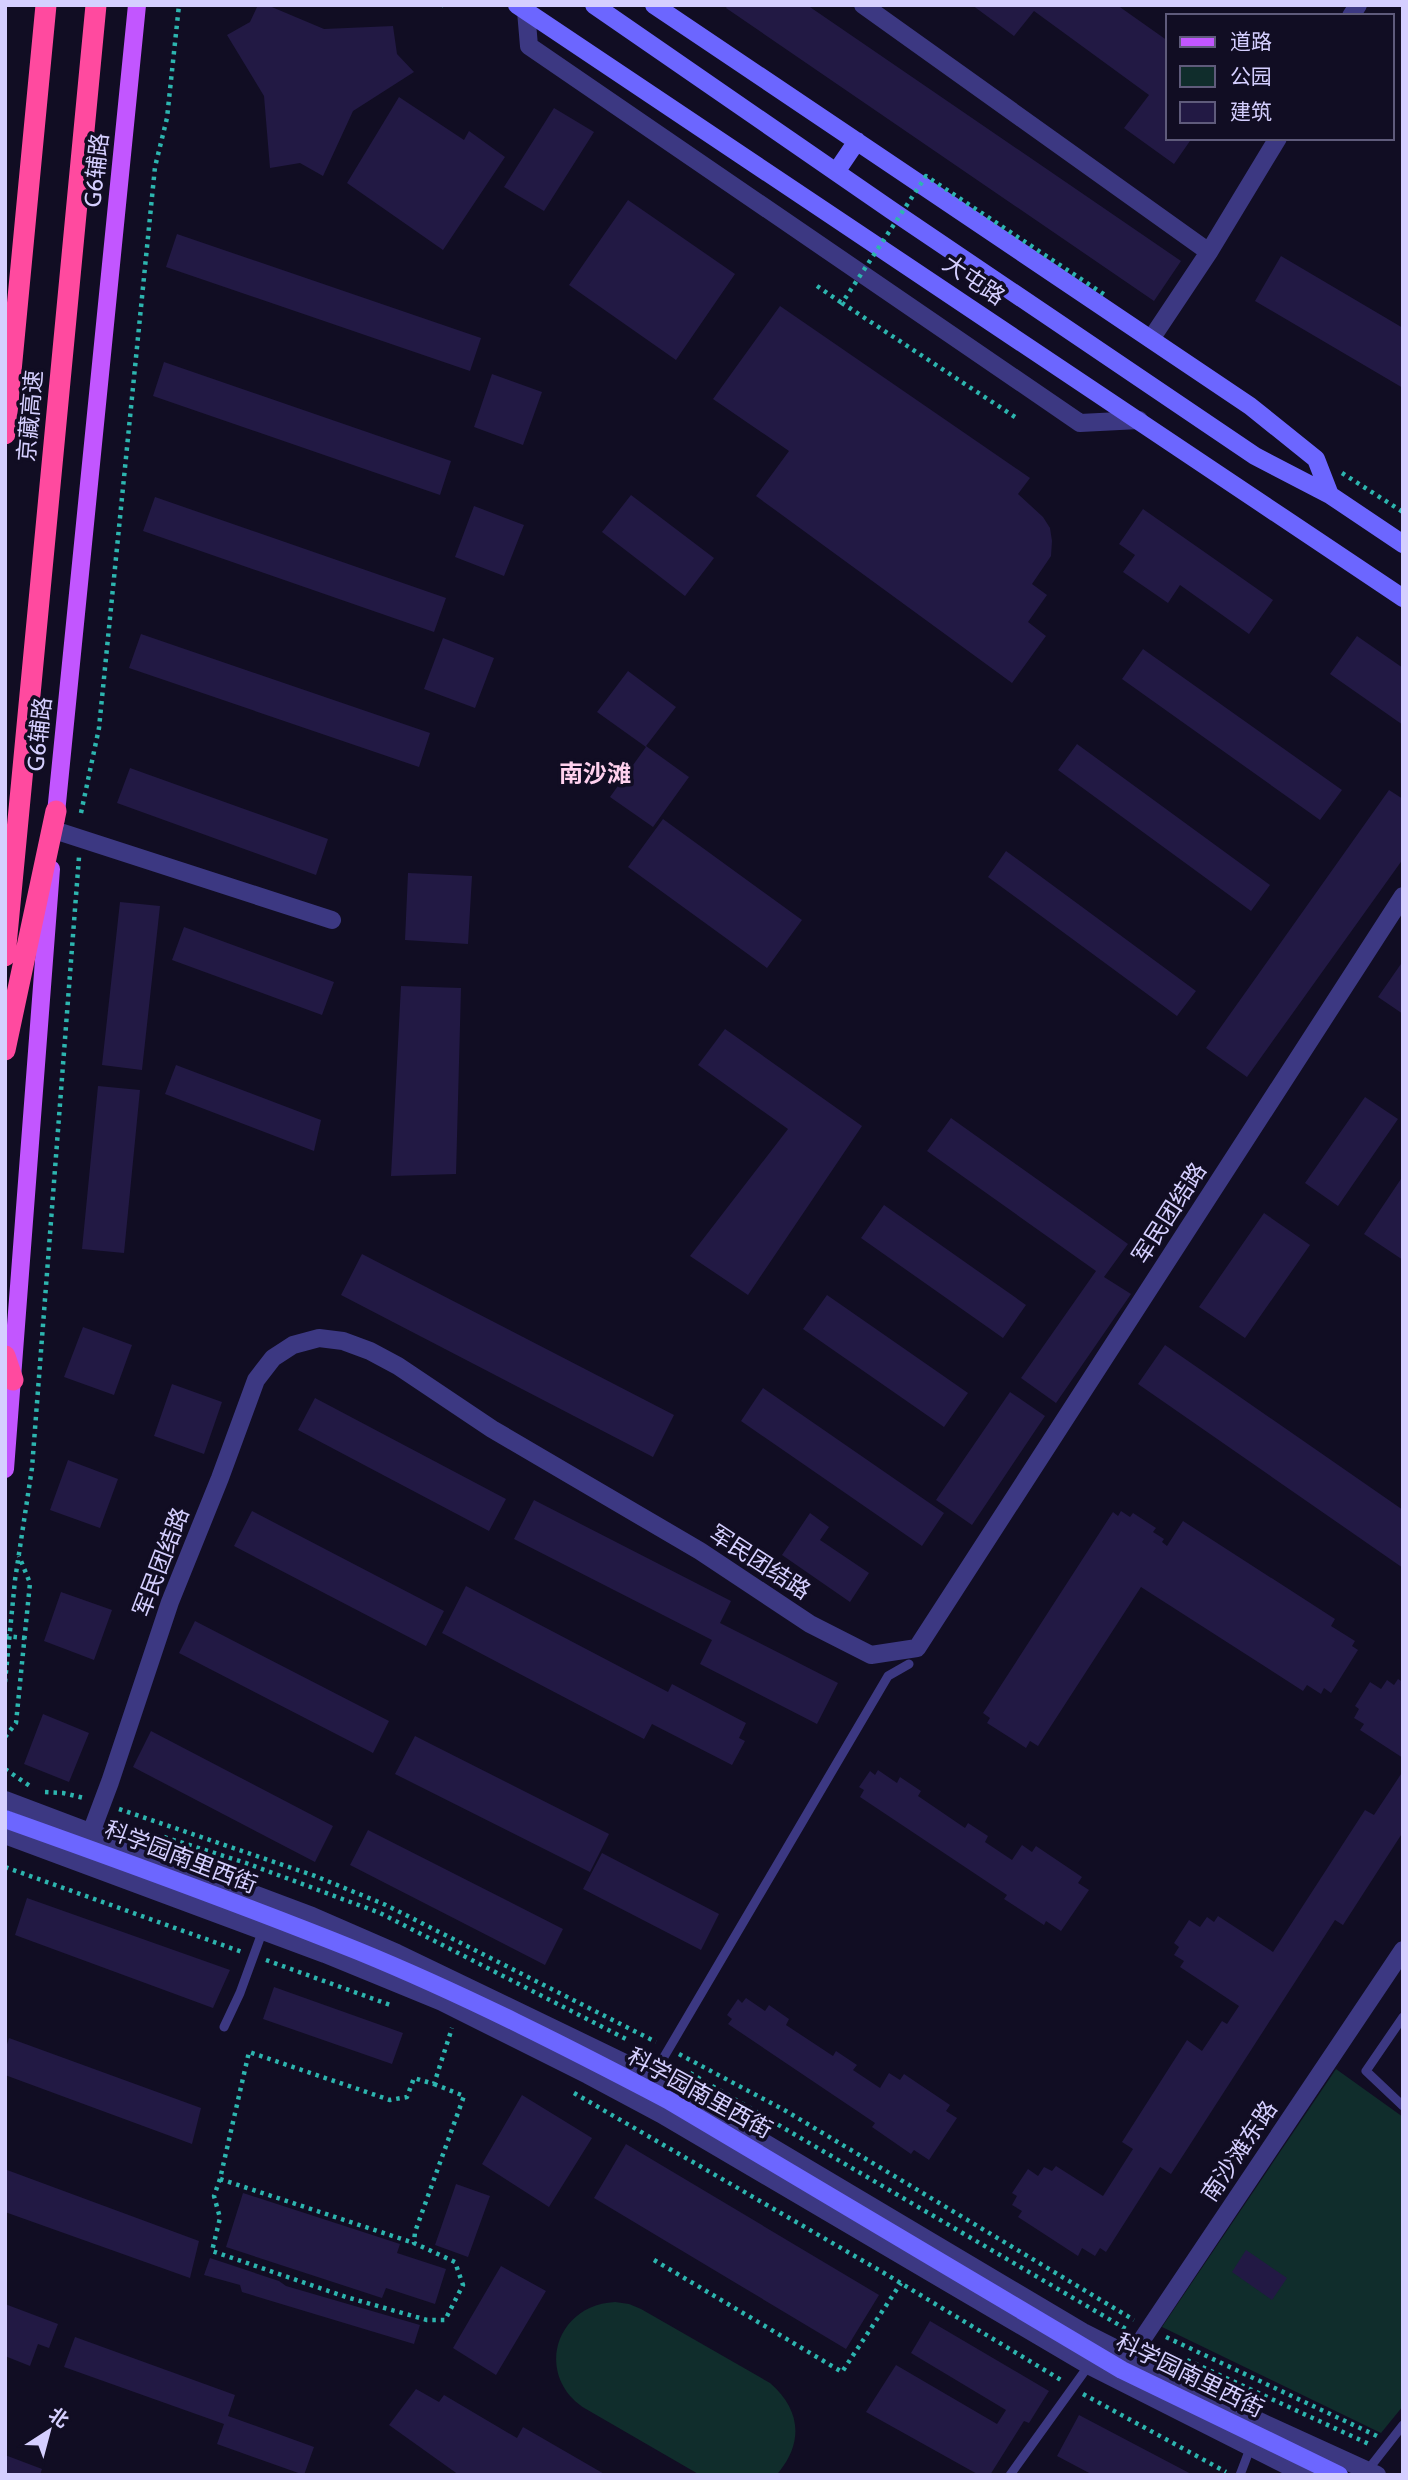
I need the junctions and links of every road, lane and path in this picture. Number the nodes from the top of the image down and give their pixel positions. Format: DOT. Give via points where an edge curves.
graph roads {
  1 [pos="46,5"];
  2 [pos="96,5"];
  3 [pos="137,5"];
  4 [pos="179,5"];
  5 [pos="594,5"];
  6 [pos="654,5"];
  7 [pos="863,5"];
  8 [pos="522,8"];
  9 [pos="1277,140"];
  10 [pos="857,141"];
  11 [pos="836,172"];
  12 [pos="1209,252"];
  13 [pos="817,286"];
  14 [pos="1105,295"];
  15 [pos="842,303"];
  16 [pos="1151,339"];
  17 [pos="1015,418"];
  18 [pos="1139,420"];
  19 [pos="5,434"];
  20 [pos="1317,459"];
  21 [pos="1330,495"];
  22 [pos="1403,512"];
  23 [pos="1403,544"];
  24 [pos="1403,598"];
  25 [pos="81,813"];
  26 [pos="55,820"];
  27 [pos="79,855"];
  28 [pos="1403,896"];
  29 [pos="332,920"];
  30 [pos="5,956"];
  31 [pos="5,1050"];
  32 [pos="5,1356"];
  33 [pos="13,1380"];
  34 [pos="5,1469"];
  35 [pos="19,1555"];
  36 [pos="5,1636"];
  37 [pos="25,1638"];
  38 [pos="909,1664"];
  39 [pos="5,1682"];
  40 [pos="5,1737"];
  41 [pos="5,1769"];
  42 [pos="34,1788"];
  43 [pos="41,1792"];
  44 [pos="5,1800"];
  45 [pos="103,1803"];
  46 [pos="5,1819"];
  47 [pos="5,1835"];
  48 [pos="86,1847"];
  49 [pos="5,1867"];
  50 [pos="267,1916"];
  51 [pos="1403,1950"];
  52 [pos="396,2007"];
  53 [pos="1403,2017"];
  54 [pos="452,2021"];
  55 [pos="441,2024"];
  56 [pos="224,2027"];
  57 [pos="452,2028"];
  58 [pos="667,2048"];
  59 [pos="434,2084"];
  60 [pos="567,2088"];
  61 [pos="645,2089"];
  62 [pos="1403,2106"];
  63 [pos="220,2179"];
  64 [pos="414,2243"];
  65 [pos="654,2260"];
  66 [pos="901,2283"];
  67 [pos="1149,2329"];
  68 [pos="1094,2354"];
  69 [pos="1122,2369"];
  70 [pos="1064,2382"];
  71 [pos="1076,2389"];
  72 [pos="1403,2425"];
  73 [pos="1255,2435"];
  74 [pos="1390,2442"];
  75 [pos="1369,2473"];
  76 [pos="1010,2475"];
  77 [pos="1231,2475"];
  78 [pos="1240,2475"];
  79 [pos="1306,2475"];
  80 [pos="1339,2475"];
  1 -- 19 [label="highway, 京藏高速"];
  2 -- 30 [label="highway, 京藏高速"];
  3 -- 26 [label="main road, G6辅路"];
  4 -- 25 [label="path" via="167,118 155,167 99,728"];
  5 -- 11 [label="street, 大屯路"];
  6 -- 10 [label="street"];
  7 -- 12 [label="street"];
  8 -- 18 [label="street, 大屯路"];
  8 -- 18 [label="street" via="528,46 1080,423"];
  9 -- 12 [label="street"];
  10 -- 11 [label="street"];
  10 -- 16 [label="street"];
  11 -- 21 [label="street, 大屯路" via="1255,456"];
  12 -- 16 [label="street"];
  13 -- 15 [label="path"];
  14 -- 15 [label="path, bridge" via="926,176"];
  15 -- 17 [label="path, bridge"];
  16 -- 20 [label="street" via="1250,406"];
  18 -- 24 [label="street, 大屯路"];
  20 -- 21 [label="street"];
  20 -- 22 [label="path"];
  21 -- 23 [label="street, 大屯路"];
  26 -- 29 [label="street"];
  26 -- 31 [label="highway"];
  26 -- 33 [label="main road, G6辅路"];
  27 -- 35 [label="path" via="33,1454"];
  28 -- 45 [label="street, 军民团结路" via="917,1648 871,1655 810,1624 700,1551 492,1429 398,1366 343,1341 319,1338 293,1345 273,1358 256,1380 170,1602"];
  32 -- 33 [label="highway"];
  33 -- 34 [label="main road, G6辅路"];
  35 -- 37 [label="path" via="30,1583"];
  35 -- 39 [label="path"];
  36 -- 37 [label="path, bridge"];
  37 -- 40 [label="path" via="16,1723"];
  38 -- 58 [label="lane" via="888,1676"];
  41 -- 42 [label="path"];
  43 -- 45 [label="path"];
  44 -- 48 [label="street"];
  45 -- 48 [label="street, 军民团结路"];
  45 -- 58 [label="path" via="315,1876 386,1906"];
  46 -- 48 [label="street, 科学园南里西街"];
  47 -- 48 [label="street"];
  48 -- 50 [label="street, 科学园南里西街"];
  49 -- 52 [label="path"];
  50 -- 56 [label="lane"];
  50 -- 61 [label="street, 科学园南里西街" via="401,1970"];
  51 -- 67 [label="street, 南沙滩东路"];
  53 -- 62 [label="lane" via="1366,2071"];
  54 -- 57 [label="path" via="463,2030"];
  55 -- 57 [label="path"];
  57 -- 59 [label="path"];
  58 -- 61 [label="lane"];
  58 -- 67 [label="path" via="786,2111"];
  59 -- 63 [label="path" via="414,2078 407,2097 390,2100 248,2052"];
  59 -- 64 [label="path" via="464,2096"];
  60 -- 66 [label="path"];
  61 -- 68 [label="street, 科学园南里西街"];
  63 -- 64 [label="path"];
  63 -- 64 [label="path" via="214,2196 220,2218 212,2251 346,2297 427,2320 445,2320 463,2285 455,2262"];
  65 -- 66 [label="path" via="842,2372"];
  66 -- 70 [label="path"];
  67 -- 69 [label="street, 南沙滩东路"];
  67 -- 74 [label="path"];
  68 -- 69 [label="street, 科学园南里西街"];
  68 -- 76 [label="lane"];
  69 -- 73 [label="street, 科学园南里西街"];
  71 -- 77 [label="path"];
  72 -- 74 [label="lane"];
  73 -- 75 [label="street"];
  73 -- 78 [label="lane"];
  73 -- 79 [label="street"];
  73 -- 80 [label="street, 科学园南里西街"];
  74 -- 75 [label="lane"];
}
